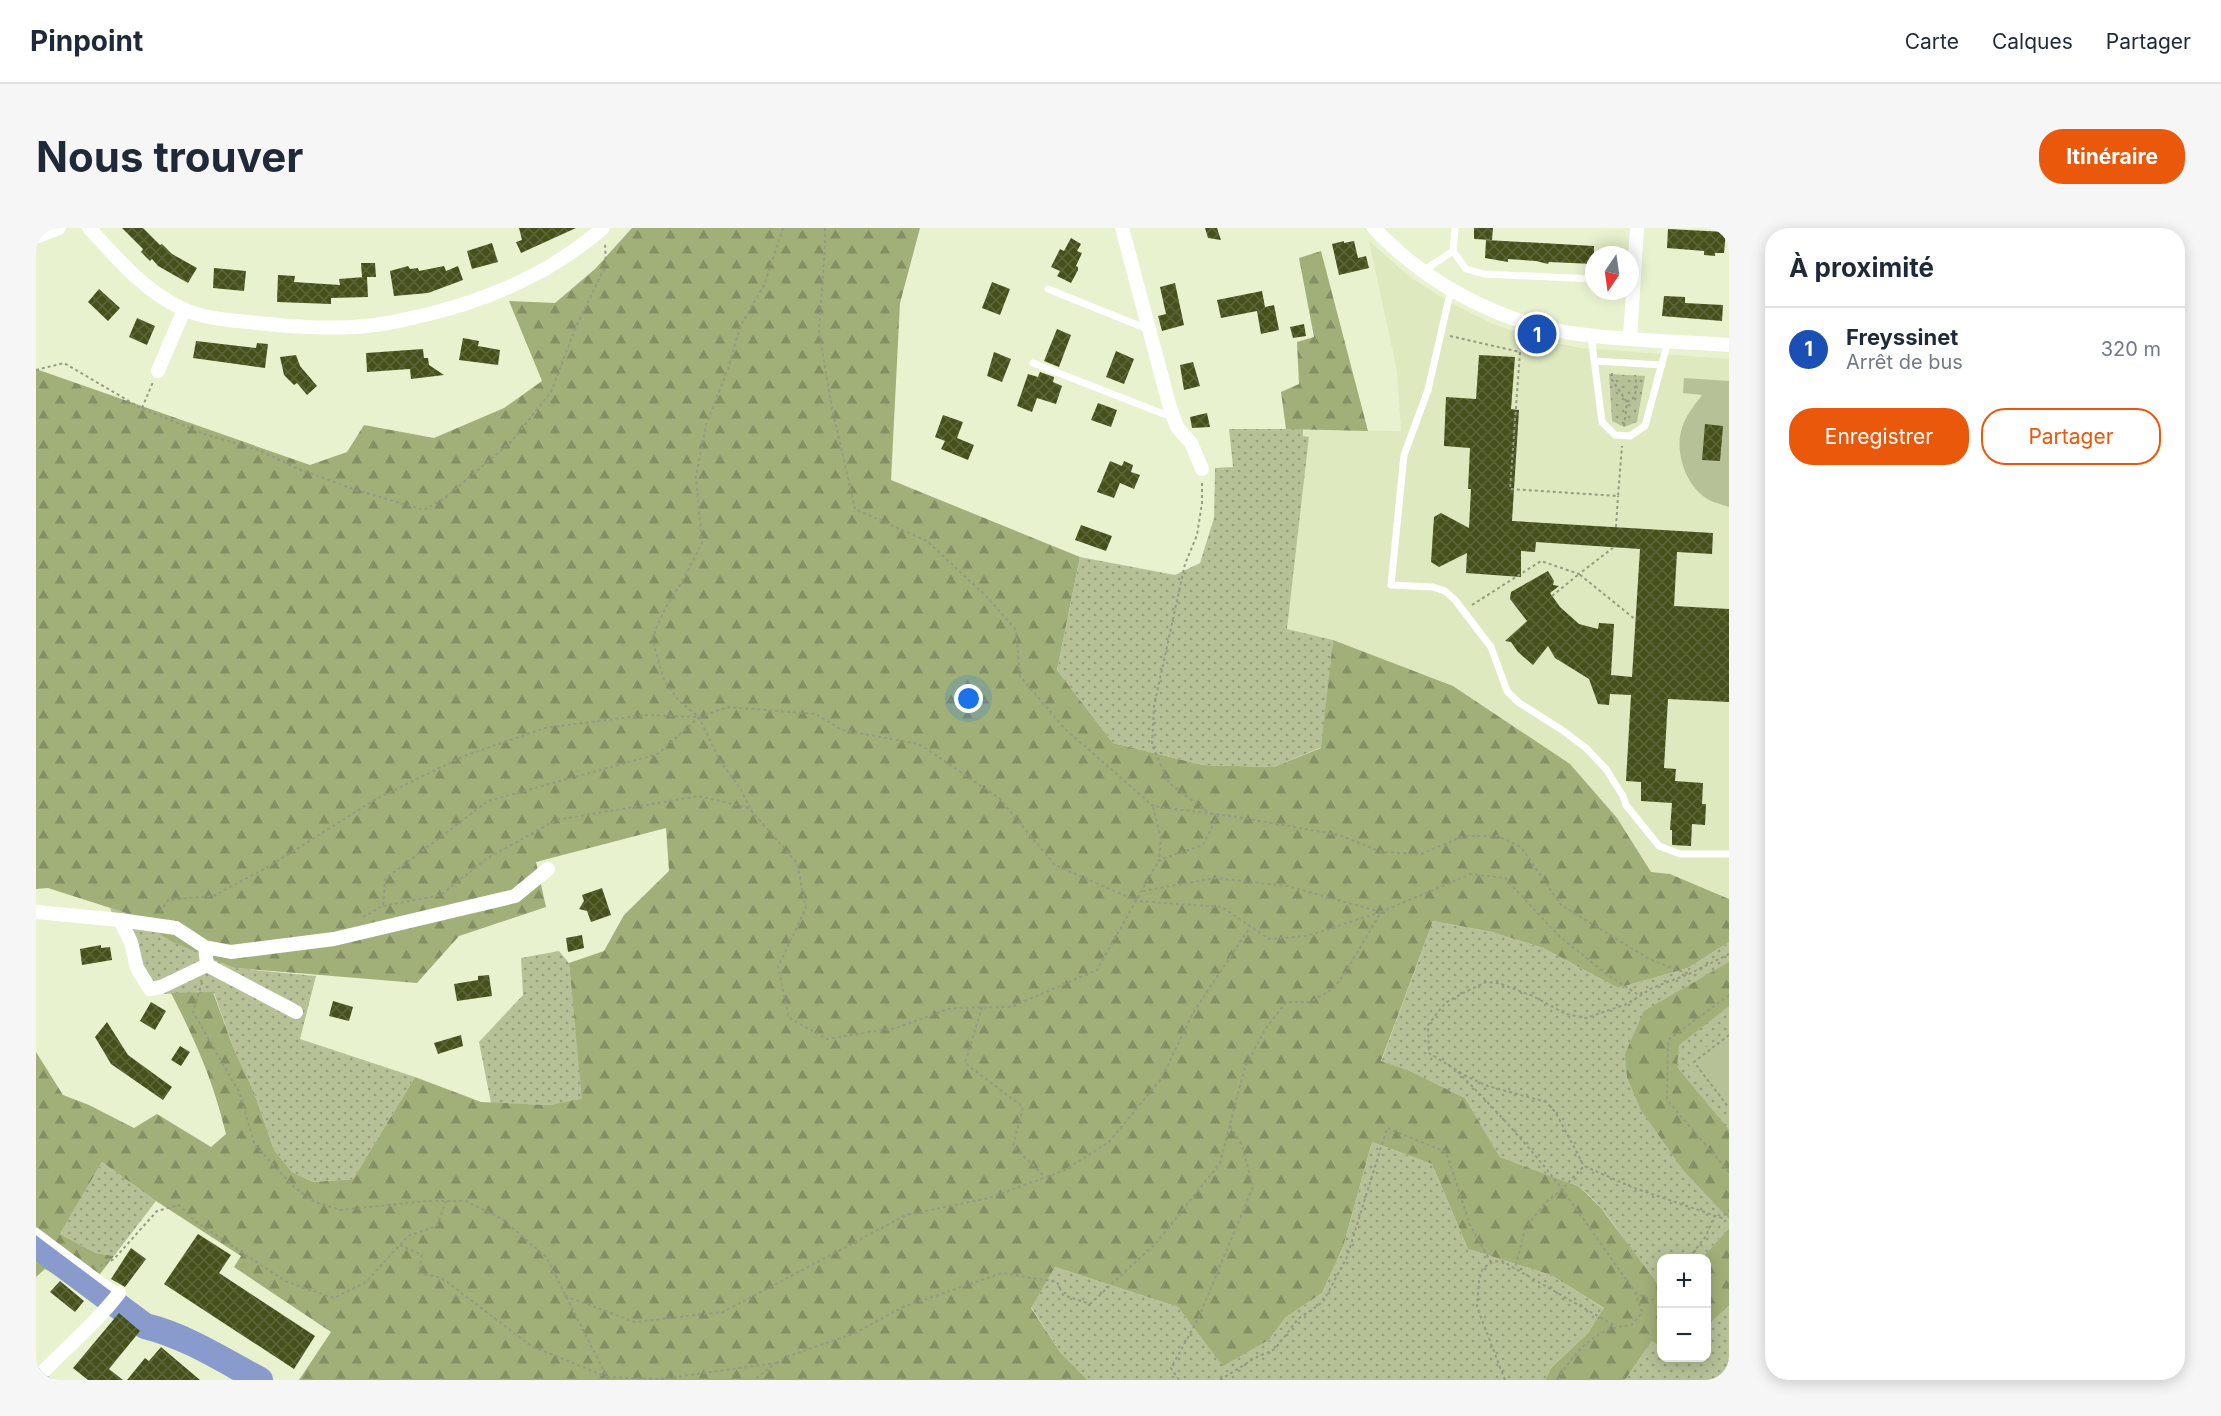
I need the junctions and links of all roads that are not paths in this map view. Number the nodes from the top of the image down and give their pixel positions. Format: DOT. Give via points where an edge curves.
graph roads {
  1 [pos="59,228"];
  2 [pos="89,228"];
  3 [pos="1122,228"];
  4 [pos="1374,228"];
  5 [pos="1455,228"];
  6 [pos="1637,228"];
  7 [pos="604,233"];
  8 [pos="36,237"];
  9 [pos="1635,246"];
  10 [pos="1452,251"];
  11 [pos="1423,271"];
  12 [pos="1585,279"];
  13 [pos="1047,289"];
  14 [pos="1451,289"];
  15 [pos="1631,300"];
  16 [pos="184,310"];
  17 [pos="1150,330"];
  18 [pos="1591,335"];
  19 [pos="1630,338"];
  20 [pos="1668,341"];
  21 [pos="1729,345"];
  22 [pos="1594,361"];
  23 [pos="1034,363"];
  24 [pos="1662,365"];
  25 [pos="158,371"];
  26 [pos="1174,418"];
  27 [pos="1202,469"];
  28 [pos="1729,854"];
  29 [pos="548,869"];
  30 [pos="36,912"];
  31 [pos="120,920"];
  32 [pos="205,947"];
  33 [pos="207,965"];
  34 [pos="296,1012"];
  35 [pos="36,1231"];
  36 [pos="119,1293"];
  37 [pos="36,1380"];
  1 -- 8 [label="street"];
  2 -- 16 [label="street" via="141,284"];
  3 -- 17 [label="street"];
  4 -- 11 [label="street"];
  5 -- 10 [label="lane"];
  6 -- 9 [label="street"];
  7 -- 16 [label="street" via="500,293 376,325 281,325"];
  10 -- 11 [label="lane"];
  10 -- 12 [label="lane" via="1466,269 1484,274"];
  11 -- 14 [label="street"];
  13 -- 17 [label="lane"];
  14 -- 18 [label="street" via="1505,315 1546,328"];
  14 -- 28 [label="lane" via="1428,390 1404,455 1391,585 1445,591 1491,647 1508,691 1586,748 1606,769 1626,805 1659,846 1680,855"];
  15 -- 19 [label="street"];
  16 -- 25 [label="street"];
  17 -- 26 [label="street"];
  18 -- 19 [label="street"];
  18 -- 22 [label="lane"];
  19 -- 20 [label="street"];
  20 -- 21 [label="street"];
  20 -- 24 [label="lane"];
  22 -- 24 [label="lane"];
  22 -- 24 [label="lane" via="1602,422 1615,435 1624,436 1645,426"];
  23 -- 26 [label="lane"];
  26 -- 27 [label="street"];
  29 -- 32 [label="street" via="514,896 334,939 231,952"];
  30 -- 31 [label="street"];
  31 -- 32 [label="street" via="176,928"];
  31 -- 33 [label="street" via="131,942 137,968 150,989"];
  32 -- 33 [label="street"];
  33 -- 34 [label="street"];
  35 -- 36 [label="lane"];
  36 -- 37 [label="street"];
}
